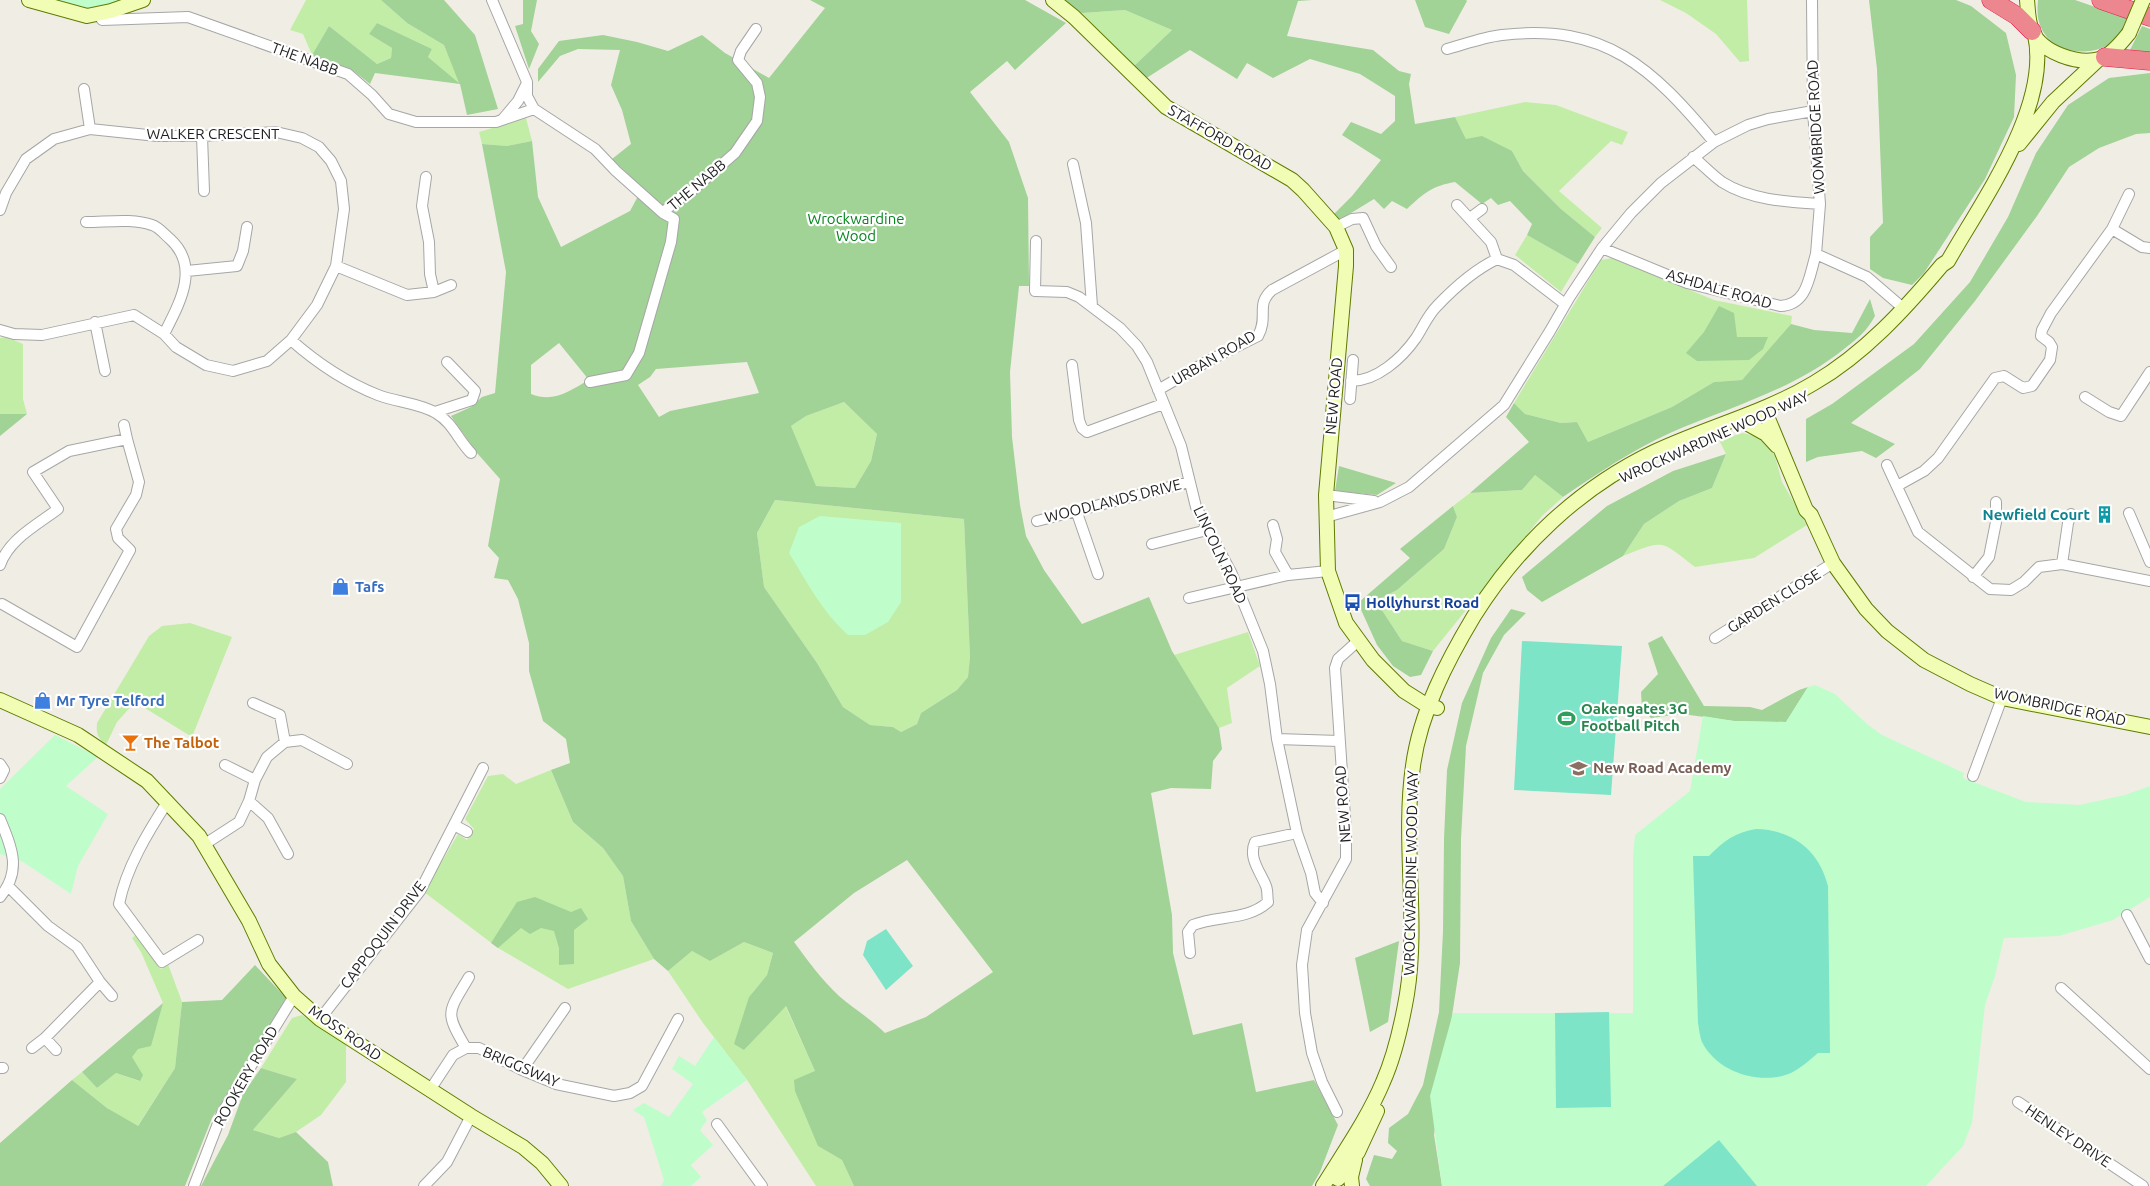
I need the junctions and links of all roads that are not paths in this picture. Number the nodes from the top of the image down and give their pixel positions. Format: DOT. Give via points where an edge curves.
graph roads {
  1 [pos="29,0"];
  2 [pos="143,0"];
  3 [pos="492,0"];
  4 [pos="1053,0"];
  5 [pos="1812,0"];
  6 [pos="1991,0"];
  7 [pos="2027,0"];
  8 [pos="2101,0"];
  9 [pos="2143,0"];
  10 [pos="99,15"];
  11 [pos="2150,17"];
  12 [pos="756,29"];
  13 [pos="2033,33"];
  14 [pos="1447,49"];
  15 [pos="2102,58"];
  16 [pos="2150,61"];
  17 [pos="527,82"];
  18 [pos="84,89"];
  19 [pos="534,109"];
  20 [pos="1813,111"];
  21 [pos="502,120"];
  22 [pos="90,129"];
  23 [pos="202,136"];
  24 [pos="1714,142"];
  25 [pos="1693,157"];
  26 [pos="2008,157"];
  27 [pos="1078,170"];
  28 [pos="426,178"];
  29 [pos="204,191"];
  30 [pos="2130,194"];
  31 [pos="1820,204"];
  32 [pos="1457,205"];
  33 [pos="1482,209"];
  34 [pos="0,210"];
  35 [pos="1323,212"];
  36 [pos="663,213"];
  37 [pos="1470,218"];
  38 [pos="86,222"];
  39 [pos="1336,226"];
  40 [pos="247,227"];
  41 [pos="2112,229"];
  42 [pos="1036,241"];
  43 [pos="1602,248"];
  44 [pos="2150,248"];
  45 [pos="1346,250"];
  46 [pos="1816,254"];
  47 [pos="1497,259"];
  48 [pos="1948,260"];
  49 [pos="336,266"];
  50 [pos="1391,267"];
  51 [pos="187,271"];
  52 [pos="451,285"];
  53 [pos="1805,291"];
  54 [pos="434,292"];
  55 [pos="1565,304"];
  56 [pos="1092,306"];
  57 [pos="1903,308"];
  58 [pos="96,322"];
  59 [pos="0,330"];
  60 [pos="164,334"];
  61 [pos="291,340"];
  62 [pos="1353,360"];
  63 [pos="447,362"];
  64 [pos="1072,365"];
  65 [pos="105,371"];
  66 [pos="2150,372"];
  67 [pos="1351,381"];
  68 [pos="590,382"];
  69 [pos="1158,390"];
  70 [pos="2085,397"];
  71 [pos="1350,399"];
  72 [pos="1163,404"];
  73 [pos="1769,411"];
  74 [pos="435,412"];
  75 [pos="1748,424"];
  76 [pos="124,425"];
  77 [pos="128,439"];
  78 [pos="1781,450"];
  79 [pos="471,452"];
  80 [pos="1887,466"];
  81 [pos="1189,482"];
  82 [pos="1897,486"];
  83 [pos="1326,495"];
  84 [pos="1380,502"];
  85 [pos="1996,502"];
  86 [pos="1076,510"];
  87 [pos="2129,513"];
  88 [pos="2071,514"];
  89 [pos="1811,516"];
  90 [pos="1326,517"];
  91 [pos="1037,521"];
  92 [pos="1273,525"];
  93 [pos="1208,530"];
  94 [pos="1152,544"];
  95 [pos="2150,562"];
  96 [pos="0,564"];
  97 [pos="1833,564"];
  98 [pos="2062,564"];
  99 [pos="1328,570"];
  100 [pos="1098,574"];
  101 [pos="1288,574"];
  102 [pos="1974,577"];
  103 [pos="2150,581"];
  104 [pos="1237,588"];
  105 [pos="1189,598"];
  106 [pos="1,605"];
  107 [pos="1715,638"];
  108 [pos="1358,641"];
  109 [pos="2002,698"];
  110 [pos="0,700"];
  111 [pos="254,703"];
  112 [pos="1433,706"];
  113 [pos="2150,726"];
  114 [pos="1276,739"];
  115 [pos="1338,741"];
  116 [pos="285,742"];
  117 [pos="0,764"];
  118 [pos="347,764"];
  119 [pos="225,765"];
  120 [pos="483,768"];
  121 [pos="1972,776"];
  122 [pos="0,778"];
  123 [pos="255,780"];
  124 [pos="168,801"];
  125 [pos="249,801"];
  126 [pos="0,819"];
  127 [pos="454,825"];
  128 [pos="467,832"];
  129 [pos="1296,833"];
  130 [pos="205,844"];
  131 [pos="288,854"];
  132 [pos="9,887"];
  133 [pos="0,897"];
  134 [pos="1323,903"];
  135 [pos="2127,915"];
  136 [pos="198,940"];
  137 [pos="1190,953"];
  138 [pos="2150,959"];
  139 [pos="469,977"];
  140 [pos="100,982"];
  141 [pos="2061,988"];
  142 [pos="112,996"];
  143 [pos="294,996"];
  144 [pos="565,1008"];
  145 [pos="320,1019"];
  146 [pos="678,1019"];
  147 [pos="45,1038"];
  148 [pos="32,1048"];
  149 [pos="466,1048"];
  150 [pos="56,1050"];
  151 [pos="2150,1069"];
  152 [pos="522,1070"];
  153 [pos="430,1090"];
  154 [pos="2018,1102"];
  155 [pos="1337,1112"];
  156 [pos="471,1116"];
  157 [pos="717,1124"];
  158 [pos="1358,1152"];
  159 [pos="1333,1183"];
  160 [pos="194,1186"];
  161 [pos="424,1186"];
  162 [pos="561,1186"];
  163 [pos="762,1186"];
  164 [pos="1352,1186"];
  165 [pos="2143,1186"];
  1 -- 10 [label="main road" via="88,16"];
  2 -- 10 [label="main road"];
  3 -- 17 [label="street"];
  4 -- 35 [label="main road, STAFFORD ROAD" via="1166,107 1292,180"];
  5 -- 20 [label="street, WOMBRIDGE ROAD"];
  6 -- 13 [label="highway" via="2017,16"];
  7 -- 13 [label="main road, WROCKWARDINE WOOD WAY"];
  8 -- 11 [label="highway"];
  9 -- 15 [label="main road, WROCKWARDINE WOOD WAY, bridge" via="2122,42"];
  10 -- 21 [label="street, THE NABB" via="102,20 118,21 188,17 348,74 390,114 416,122"];
  12 -- 36 [label="street, THE NABB" via="738,60 757,83 760,97 757,120 735,153"];
  13 -- 15 [label="main road" via="2063,57 2082,60"];
  13 -- 26 [label="main road, WROCKWARDINE WOOD WAY" via="2039,51 2034,91"];
  14 -- 24 [label="street" via="1500,35 1540,32 1581,38 1619,52 1648,72 1678,100"];
  15 -- 16 [label="highway"];
  15 -- 26 [label="main road, WROCKWARDINE WOOD WAY" via="2053,102"];
  17 -- 19 [label="street" via="527,96"];
  17 -- 21 [label="street" via="518,101"];
  18 -- 22 [label="street"];
  19 -- 21 [label="street, THE NABB"];
  19 -- 36 [label="street, THE NABB" via="595,148"];
  20 -- 24 [label="street" via="1748,125"];
  20 -- 31 [label="street, WOMBRIDGE ROAD"];
  22 -- 23 [label="street, WALKER CRESCENT" via="157,136"];
  22 -- 34 [label="street, WALKER CRESCENT" via="54,138 26,159"];
  23 -- 29 [label="street"];
  23 -- 49 [label="street, WALKER CRESCENT" via="276,132 302,138 319,147 341,181 344,209"];
  24 -- 25 [label="street"];
  25 -- 31 [label="street" via="1715,177 1737,189 1793,203"];
  25 -- 43 [label="street" via="1630,213"];
  26 -- 48 [label="main road, WROCKWARDINE WOOD WAY"];
  27 -- 56 [label="street" via="1086,223"];
  28 -- 54 [label="street" via="422,206"];
  30 -- 41 [label="street"];
  31 -- 46 [label="street, WOMBRIDGE ROAD"];
  32 -- 37 [label="street"];
  33 -- 37 [label="street"];
  35 -- 39 [label="main road, NEW ROAD"];
  36 -- 68 [label="street, THE NABB" via="674,219 671,242 639,353 626,375"];
  37 -- 47 [label="street" via="1491,242"];
  38 -- 51 [label="street" via="153,225 184,256"];
  39 -- 45 [label="main road, NEW ROAD"];
  39 -- 50 [label="street" via="1363,218 1376,246"];
  40 -- 51 [label="street" via="237,266"];
  41 -- 44 [label="street" via="2142,247"];
  41 -- 82 [label="street" via="2042,330 2041,336 2052,347 2050,360 2032,386 2023,388 2004,376 1995,378 1938,458 1924,471"];
  42 -- 56 [label="street, LINCOLN ROAD" via="1035,291 1067,292"];
  43 -- 53 [label="street, ASHDALE ROAD" via="1687,283 1780,306 1798,302"];
  43 -- 55 [label="street"];
  45 -- 69 [label="street, URBAN ROAD" via="1272,290 1262,302 1264,320 1258,336"];
  45 -- 83 [label="main road, NEW ROAD"];
  46 -- 53 [label="street, WOMBRIDGE ROAD"];
  46 -- 57 [label="street" via="1867,277"];
  47 -- 55 [label="street" via="1514,265"];
  47 -- 67 [label="street" via="1482,267 1437,306 1407,350 1378,374 1362,381"];
  48 -- 57 [label="main road, WROCKWARDINE WOOD WAY"];
  48 -- 73 [label="main road, WROCKWARDINE WOOD WAY" via="1947,269 1935,285 1887,337 1829,383"];
  49 -- 54 [label="street" via="407,295"];
  49 -- 61 [label="street, WALKER CRESCENT" via="317,305"];
  51 -- 60 [label="street" via="179,303"];
  52 -- 54 [label="street"];
  55 -- 84 [label="street" via="1504,405 1409,487"];
  56 -- 69 [label="street, LINCOLN ROAD" via="1137,346 1148,362"];
  57 -- 73 [label="main road, WROCKWARDINE WOOD WAY" via="1857,353"];
  58 -- 59 [label="street, WALKER CRESCENT" via="42,335"];
  58 -- 60 [label="street, WALKER CRESCENT" via="134,315"];
  58 -- 65 [label="street"];
  60 -- 61 [label="street, WALKER CRESCENT" via="176,347 206,365 234,371 267,362"];
  61 -- 74 [label="street" via="312,360 378,396"];
  62 -- 67 [label="street"];
  63 -- 74 [label="street" via="475,391 472,400"];
  64 -- 72 [label="street" via="1079,420 1087,432"];
  66 -- 70 [label="street" via="2121,416"];
  67 -- 71 [label="street"];
  69 -- 72 [label="street, LINCOLN ROAD"];
  72 -- 81 [label="street, LINCOLN ROAD" via="1181,446"];
  73 -- 75 [label="main road, WROCKWARDINE WOOD WAY"];
  73 -- 78 [label="main road, WOMBRIDGE ROAD"];
  73 -- 89 [label="main road, WOMBRIDGE ROAD" via="1812,508"];
  73 -- 112 [label="main road, WROCKWARDINE WOOD WAY" via="1656,451 1610,476 1571,504 1528,546 1497,583 1448,663"];
  74 -- 79 [label="street" via="457,432"];
  75 -- 78 [label="main road" via="1766,434"];
  75 -- 112 [label="main road, WROCKWARDINE WOOD WAY" via="1630,472 1593,495 1565,519 1498,595"];
  76 -- 77 [label="street"];
  77 -- 96 [label="street" via="69,451 33,472 58,509 14,541"];
  77 -- 106 [label="street" via="139,482 136,495 116,529 118,538 130,550 77,647"];
  78 -- 89 [label="main road, WOMBRIDGE ROAD"];
  80 -- 82 [label="street"];
  81 -- 86 [label="street, WOODLANDS DRIVE"];
  81 -- 93 [label="street, LINCOLN ROAD" via="1196,508"];
  82 -- 102 [label="street" via="1918,532"];
  83 -- 84 [label="street"];
  83 -- 90 [label="main road, NEW ROAD"];
  84 -- 90 [label="street"];
  85 -- 102 [label="street" via="1989,557"];
  86 -- 91 [label="street, WOODLANDS DRIVE"];
  86 -- 100 [label="street"];
  87 -- 95 [label="street"];
  88 -- 98 [label="street"];
  89 -- 97 [label="main road, WOMBRIDGE ROAD"];
  90 -- 99 [label="main road, NEW ROAD"];
  92 -- 101 [label="street" via="1277,539 1275,552"];
  93 -- 94 [label="street"];
  93 -- 104 [label="street, LINCOLN ROAD"];
  97 -- 107 [label="street, GARDEN CLOSE"];
  97 -- 109 [label="main road, WOMBRIDGE ROAD" via="1866,609 1887,631 1924,660"];
  98 -- 102 [label="street" via="2039,567 2011,590 1990,589"];
  98 -- 103 [label="street"];
  99 -- 101 [label="street"];
  99 -- 108 [label="main road, NEW ROAD" via="1346,623"];
  101 -- 104 [label="street"];
  104 -- 105 [label="street"];
  104 -- 114 [label="street, LINCOLN ROAD" via="1268,670"];
  108 -- 112 [label="main road, NEW ROAD" via="1396,686"];
  108 -- 115 [label="street, NEW ROAD" via="1338,659 1334,668"];
  109 -- 113 [label="main road, WOMBRIDGE ROAD"];
  109 -- 121 [label="street"];
  110 -- 124 [label="main road, MOSS ROAD" via="78,735 147,781"];
  111 -- 116 [label="street" via="280,715"];
  112 -- 158 [label="main road, WROCKWARDINE WOOD WAY" via="1417,798 1417,966 1413,996 1400,1051"];
  112 -- 159 [label="main road, WROCKWARDINE WOOD WAY" via="1413,766 1409,842 1412,954 1404,1012 1384,1082"];
  114 -- 115 [label="street"];
  114 -- 129 [label="street, LINCOLN ROAD"];
  115 -- 134 [label="street, NEW ROAD" via="1346,859"];
  116 -- 118 [label="street" via="302,740"];
  116 -- 123 [label="street" via="266,757"];
  117 -- 122 [label="street" via="4,770"];
  119 -- 123 [label="street"];
  120 -- 127 [label="street, CAPPOQUIN DRIVE"];
  123 -- 125 [label="street"];
  124 -- 130 [label="main road, MOSS ROAD"];
  124 -- 136 [label="street" via="150,829 119,904 162,962"];
  125 -- 130 [label="street" via="239,822"];
  125 -- 131 [label="street" via="268,818"];
  126 -- 132 [label="street" via="14,861"];
  127 -- 128 [label="street"];
  127 -- 145 [label="street, CAPPOQUIN DRIVE" via="420,891"];
  129 -- 134 [label="street, LINCOLN ROAD" via="1315,893"];
  129 -- 137 [label="street" via="1255,842 1251,850 1267,888 1268,902 1259,910 1194,925 1188,932"];
  130 -- 143 [label="main road, MOSS ROAD" via="249,921 269,964"];
  132 -- 133 [label="street"];
  132 -- 140 [label="street" via="48,926 77,947"];
  134 -- 155 [label="street, NEW ROAD" via="1306,935 1302,987 1312,1053"];
  135 -- 138 [label="street"];
  139 -- 149 [label="street" via="450,1009 452,1024"];
  140 -- 142 [label="street"];
  140 -- 147 [label="street"];
  141 -- 151 [label="street"];
  143 -- 145 [label="main road, MOSS ROAD"];
  143 -- 160 [label="street, ROOKERY ROAD" via="222,1113"];
  144 -- 152 [label="street"];
  145 -- 153 [label="main road, MOSS ROAD"];
  146 -- 152 [label="street, BRIGGSWAY" via="642,1086 630,1093 614,1096 597,1093 556,1084"];
  147 -- 148 [label="street"];
  147 -- 150 [label="street"];
  149 -- 152 [label="street, BRIGGSWAY" via="479,1048"];
  149 -- 153 [label="street, BRIGGSWAY" via="453,1055"];
  153 -- 156 [label="main road, MOSS ROAD"];
  154 -- 165 [label="street, HENLEY DRIVE"];
  156 -- 161 [label="street" via="447,1162"];
  156 -- 162 [label="main road, MOSS ROAD" via="523,1147"];
  157 -- 163 [label="street"];
  158 -- 159 [label="main road, WROCKWARDINE WOOD WAY"];
  158 -- 164 [label="main road" via="1351,1177"];
}
